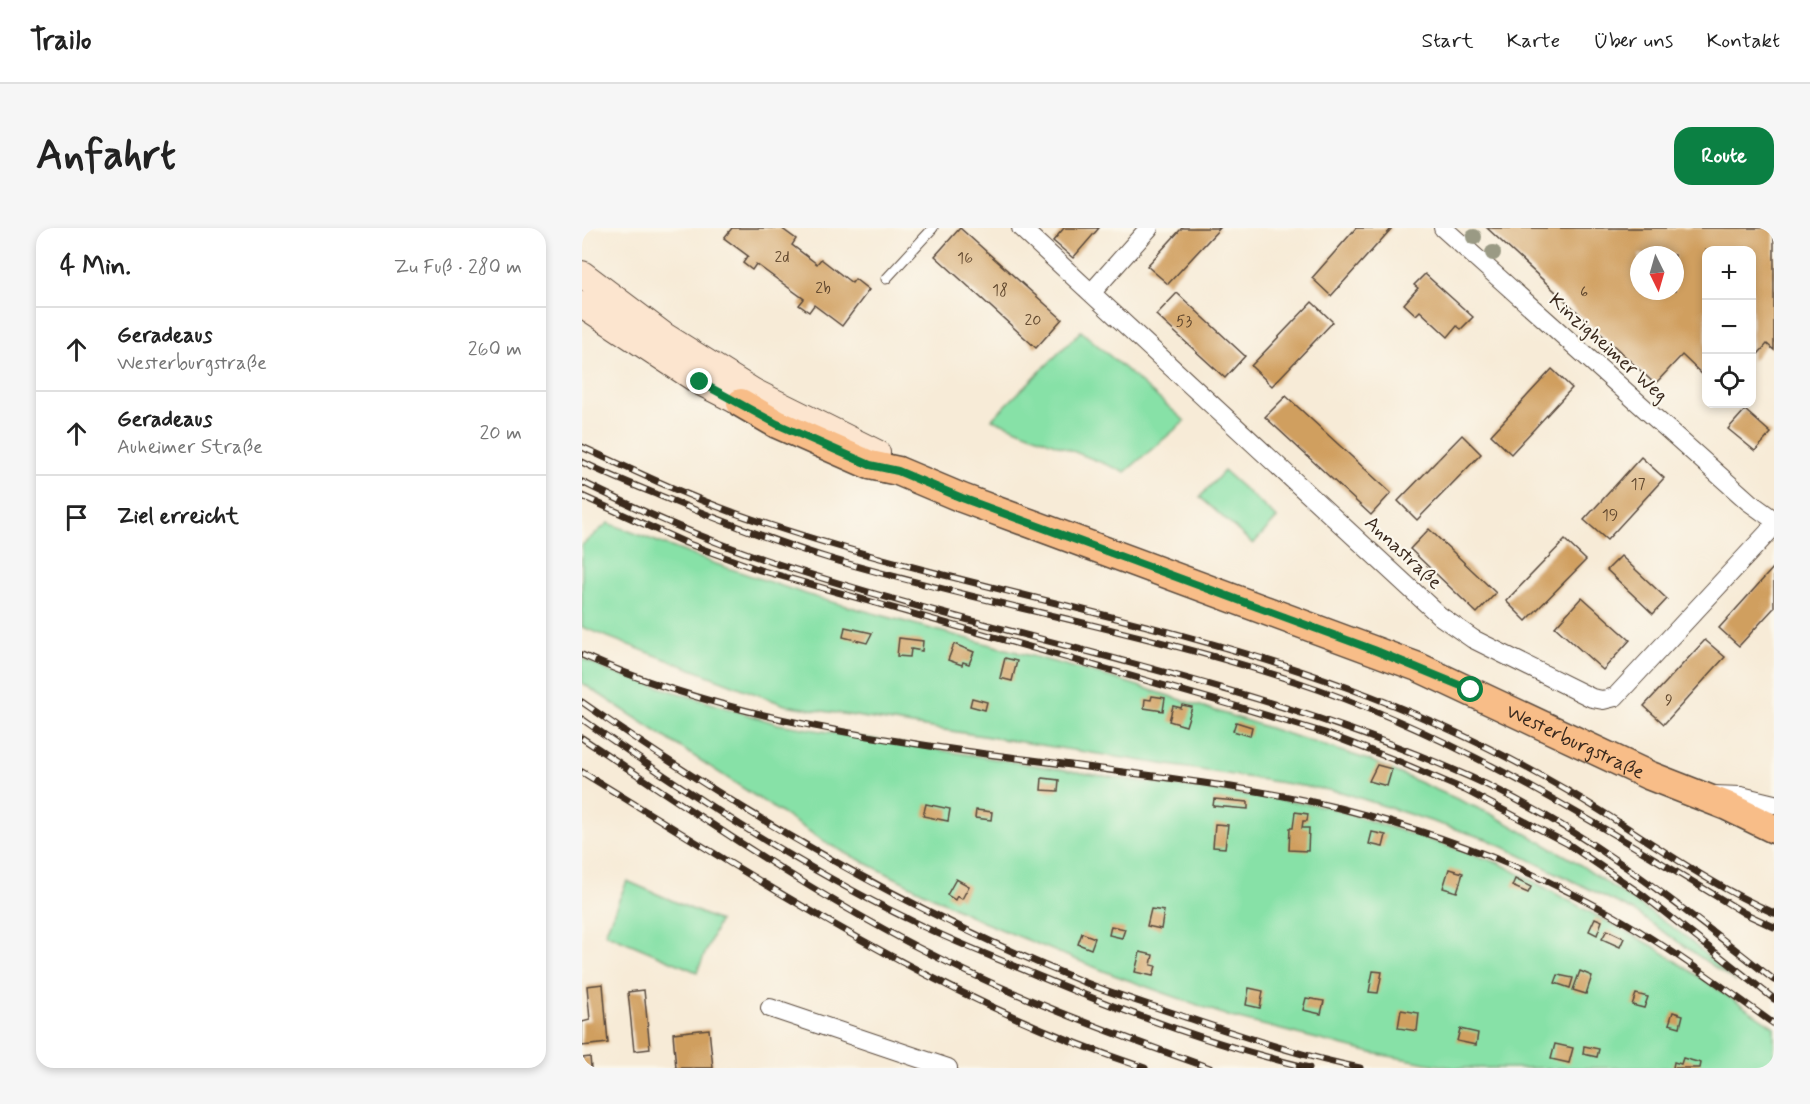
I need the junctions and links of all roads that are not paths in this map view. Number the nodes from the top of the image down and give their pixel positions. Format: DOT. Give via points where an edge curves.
graph roads {
  1 [pos="933,228"];
  2 [pos="1021,228"];
  3 [pos="1149,228"];
  4 [pos="1443,228"];
  5 [pos="582,274"];
  6 [pos="886,279"];
  7 [pos="1092,292"];
  8 [pos="582,304"];
  9 [pos="741,403"];
  10 [pos="898,471"];
  11 [pos="1774,520"];
  12 [pos="1774,526"];
  13 [pos="1694,794"];
  14 [pos="1774,804"];
  15 [pos="1774,829"];
  16 [pos="770,1008"];
  17 [pos="948,1068"];
  1 -- 6 [label="lane"];
  2 -- 7 [label="street, Annastraße"];
  3 -- 7 [label="street"];
  4 -- 11 [label="street, Kinzigheimer Weg" via="1749,502"];
  5 -- 10 [label="main road" via="701,360 754,392 877,453"];
  7 -- 12 [label="street, Annastraße" via="1440,616 1473,639 1597,700 1615,697"];
  8 -- 9 [label="main road" via="700,382"];
  9 -- 10 [label="main road, Westerburgstraße" via="777,424 870,465"];
  10 -- 13 [label="main road, Westerburgstraße" via="1418,667"];
  13 -- 14 [label="street" via="1741,796"];
  13 -- 15 [label="main road, Westerburgstraße"];
  16 -- 17 [label="street"];
}
